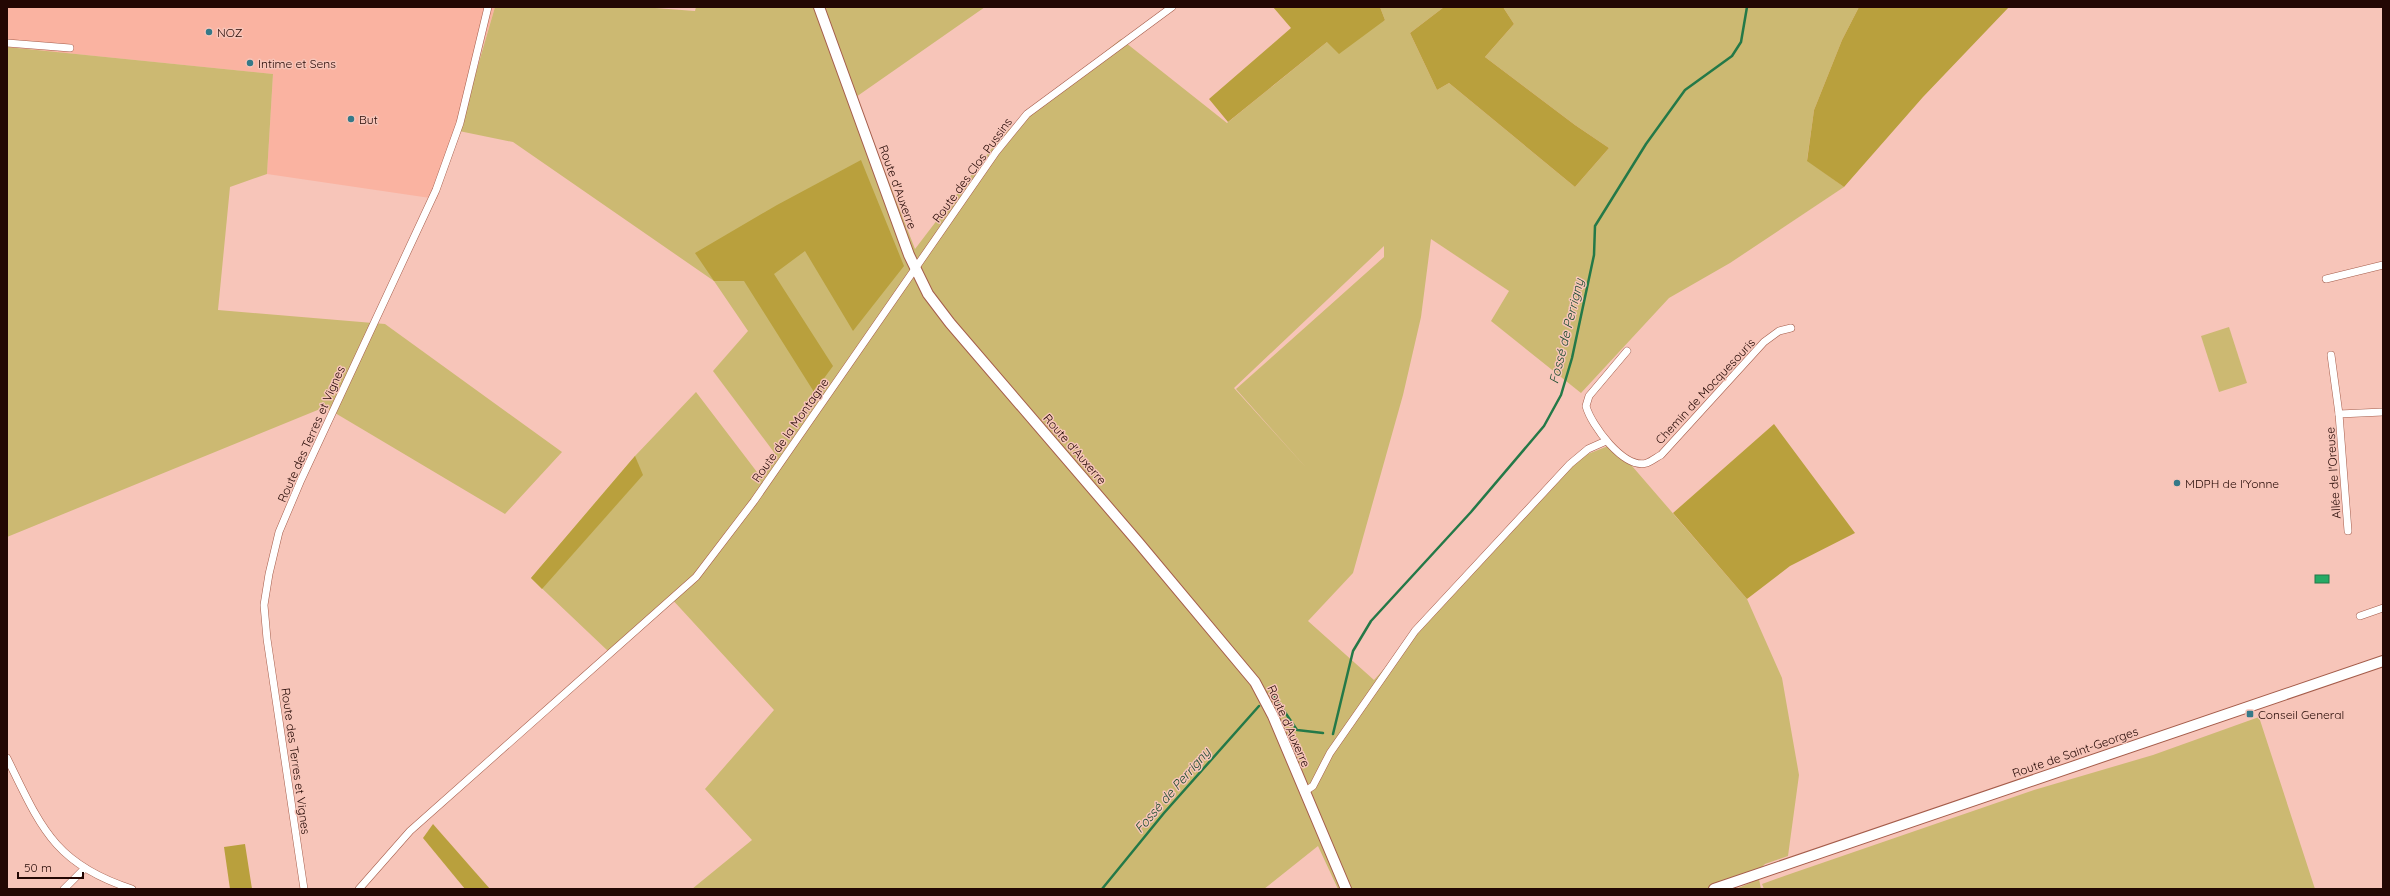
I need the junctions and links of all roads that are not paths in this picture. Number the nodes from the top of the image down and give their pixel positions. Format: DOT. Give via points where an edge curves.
graph roads {
  1 [pos="488,7"];
  2 [pos="819,7"];
  3 [pos="1172,7"];
  4 [pos="7,43"];
  5 [pos="70,48"];
  6 [pos="2383,265"];
  7 [pos="915,269"];
  8 [pos="2326,279"];
  9 [pos="1791,328"];
  10 [pos="1628,351"];
  11 [pos="2331,355"];
  12 [pos="2383,412"];
  13 [pos="2339,414"];
  14 [pos="1606,441"];
  15 [pos="2348,531"];
  16 [pos="2383,608"];
  17 [pos="2360,616"];
  18 [pos="2383,661"];
  19 [pos="7,758"];
  20 [pos="1304,792"];
  21 [pos="84,869"];
  22 [pos="64,889"];
  23 [pos="132,889"];
  24 [pos="304,889"];
  25 [pos="359,889"];
  26 [pos="1346,889"];
  27 [pos="1714,889"];
  1 -- 24 [label="street, Route des Terres et Vignes" via="460,123 436,190 301,480 279,532 269,574 264,605 266,639"];
  2 -- 7 [label="street, Route d'Auxerre"];
  3 -- 7 [label="street, Route des Clos Pussins" via="1027,114 972,183"];
  4 -- 5 [label="street"];
  6 -- 8 [label="street"];
  7 -- 20 [label="street, Route d'Auxerre" via="928,294 950,323 1247,671 1266,701"];
  7 -- 25 [label="street, Route de la Montagne" via="754,501 696,577 676,598 410,831"];
  9 -- 14 [label="street, Chemin de Mocquesouris" via="1779,331 1764,342 1661,455 1647,463 1638,462 1616,451"];
  10 -- 14 [label="street, Chemin de Mocquesouris" via="1589,396 1586,406"];
  11 -- 13 [label="street, Allée de l'Oreuse"];
  12 -- 13 [label="street, Allée de l'Oreuse"];
  13 -- 15 [label="street, Allée de l'Oreuse"];
  14 -- 20 [label="street" via="1588,449 1570,464 1415,631 1330,753 1314,786"];
  16 -- 17 [label="street"];
  18 -- 27 [label="street, Route de Saint-Georges"];
  19 -- 21 [label="street" via="40,823 62,852"];
  20 -- 26 [label="street, Route d'Auxerre"];
  21 -- 22 [label="street"];
  21 -- 23 [label="street" via="107,881"];
}
